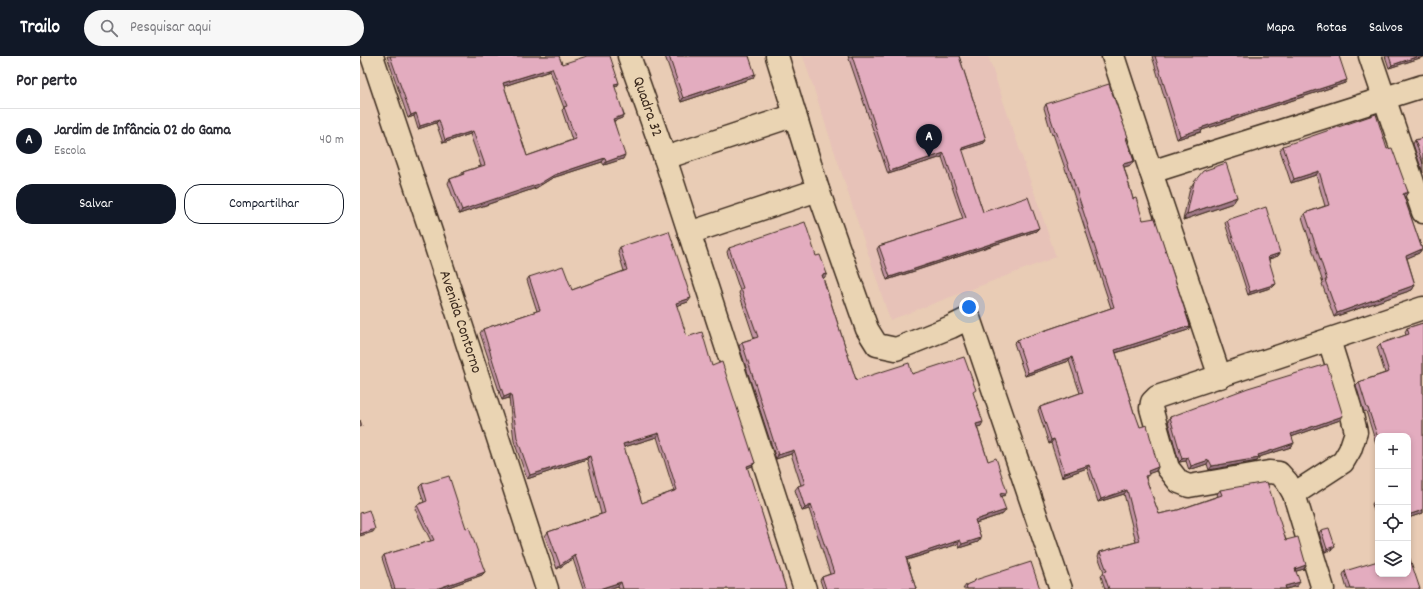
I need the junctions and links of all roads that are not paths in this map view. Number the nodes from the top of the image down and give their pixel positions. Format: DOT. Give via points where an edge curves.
graph roads {
  1 [pos="372,56"];
  2 [pos="630,56"];
  3 [pos="777,56"];
  4 [pos="1113,56"];
  5 [pos="1370,56"];
  6 [pos="1423,86"];
  7 [pos="1384,98"];
  8 [pos="795,116"];
  9 [pos="665,158"];
  10 [pos="1151,172"];
  11 [pos="818,190"];
  12 [pos="1423,212"];
  13 [pos="689,233"];
  14 [pos="1423,308"];
  15 [pos="1329,340"];
  16 [pos="1220,377"];
  17 [pos="1294,494"];
  18 [pos="547,589"];
  19 [pos="805,589"];
  20 [pos="1061,589"];
  21 [pos="1323,589"];
  1 -- 18 [label="street, Avenida Contorno"];
  2 -- 9 [label="street, Quadra 32"];
  3 -- 8 [label="street"];
  4 -- 10 [label="street"];
  5 -- 7 [label="street"];
  6 -- 7 [label="street"];
  7 -- 10 [label="street"];
  7 -- 12 [label="street"];
  8 -- 9 [label="street"];
  8 -- 11 [label="street"];
  9 -- 13 [label="street, Quadra 32"];
  10 -- 16 [label="street"];
  11 -- 13 [label="street"];
  11 -- 20 [label="street" via="867,330 877,345 896,349 969,318"];
  13 -- 19 [label="street, Quadra 32"];
  14 -- 15 [label="street"];
  15 -- 16 [label="street"];
  15 -- 17 [label="street" via="1356,432 1343,462"];
  16 -- 17 [label="street" via="1157,398 1152,402 1151,408 1168,468 1179,482 1188,486 1269,472 1279,473"];
  17 -- 21 [label="street"];
}
